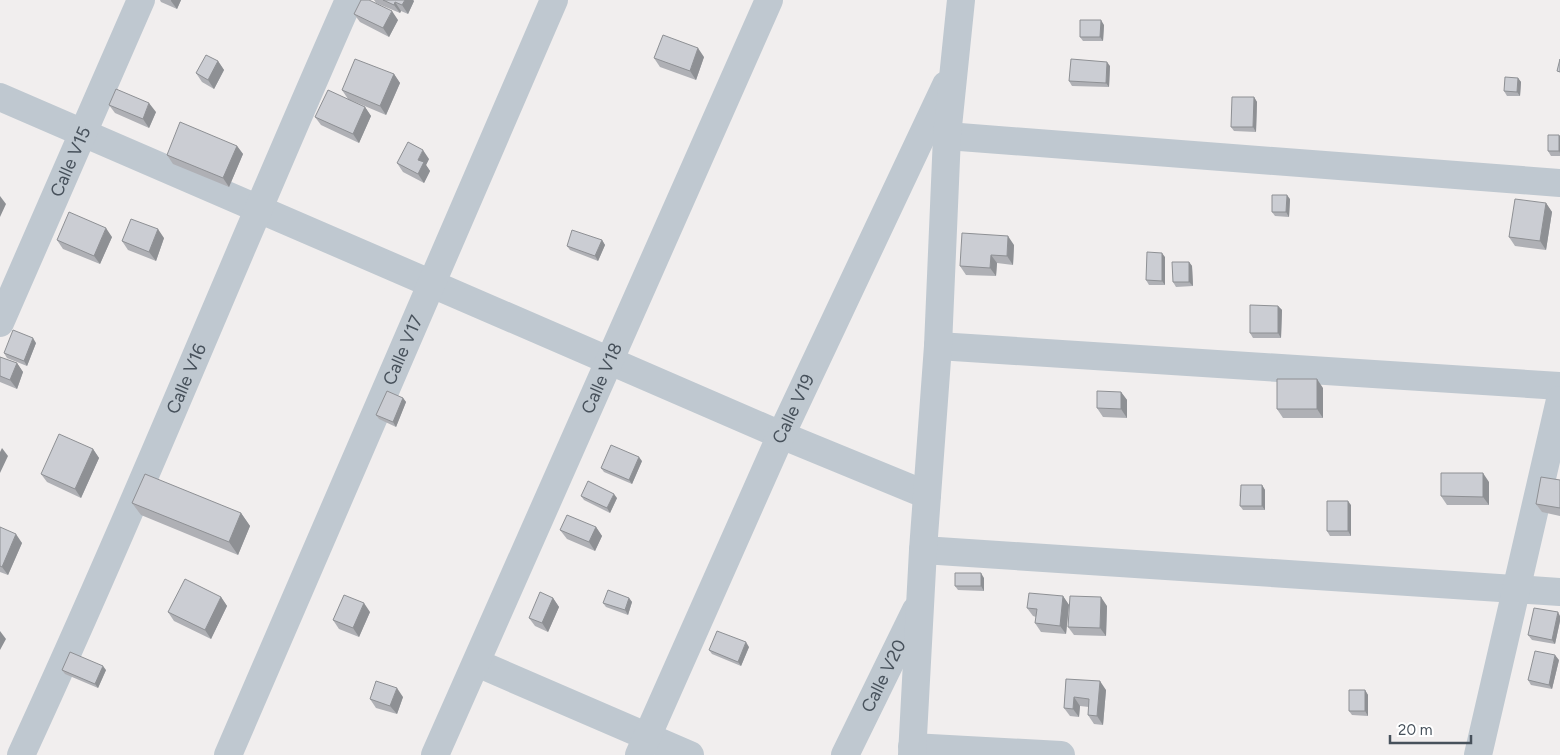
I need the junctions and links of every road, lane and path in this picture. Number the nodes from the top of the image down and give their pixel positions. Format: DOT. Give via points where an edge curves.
graph roads {
  1 [pos="141,0"];
  2 [pos="349,0"];
  3 [pos="554,0"];
  4 [pos="769,0"];
  5 [pos="961,0"];
  6 [pos="954,67"];
  7 [pos="0,97"];
  8 [pos="83,134"];
  9 [pos="947,136"];
  10 [pos="1560,183"];
  11 [pos="258,207"];
  12 [pos="433,283"];
  13 [pos="0,323"];
  14 [pos="938,346"];
  15 [pos="609,360"];
  16 [pos="1560,386"];
  17 [pos="1560,400"];
  18 [pos="782,434"];
  19 [pos="927,495"];
  20 [pos="923,550"];
  21 [pos="1517,590"];
  22 [pos="1560,592"];
  23 [pos="921,599"];
  24 [pos="477,663"];
  25 [pos="643,746"];
  26 [pos="912,751"];
  27 [pos="21,755"];
  28 [pos="228,755"];
  29 [pos="435,755"];
  30 [pos="690,755"];
  31 [pos="846,755"];
  32 [pos="1061,755"];
  33 [pos="1478,755"];
  1 -- 8 [label="street, Calle V15"];
  2 -- 11 [label="street, Calle V16"];
  3 -- 12 [label="street, Calle V17"];
  4 -- 15 [label="street, Calle V18"];
  5 -- 6 [label="street"];
  6 -- 9 [label="street"];
  6 -- 18 [label="street, Calle V19"];
  7 -- 8 [label="street"];
  8 -- 11 [label="street"];
  8 -- 13 [label="street, Calle V15"];
  9 -- 10 [label="street"];
  9 -- 14 [label="street"];
  11 -- 12 [label="street"];
  11 -- 27 [label="street, Calle V16" via="77,633"];
  12 -- 15 [label="street"];
  12 -- 28 [label="street, Calle V17"];
  14 -- 16 [label="street"];
  14 -- 19 [label="street"];
  15 -- 18 [label="street"];
  15 -- 24 [label="street, Calle V18"];
  17 -- 21 [label="street"];
  18 -- 19 [label="street"];
  18 -- 25 [label="street, Calle V19"];
  19 -- 20 [label="street"];
  20 -- 21 [label="street"];
  20 -- 23 [label="street"];
  21 -- 22 [label="street"];
  21 -- 33 [label="street"];
  23 -- 26 [label="street"];
  23 -- 31 [label="street, Calle V20"];
  24 -- 25 [label="street"];
  24 -- 29 [label="street, Calle V18"];
  25 -- 30 [label="street"];
  26 -- 32 [label="street"];
}
